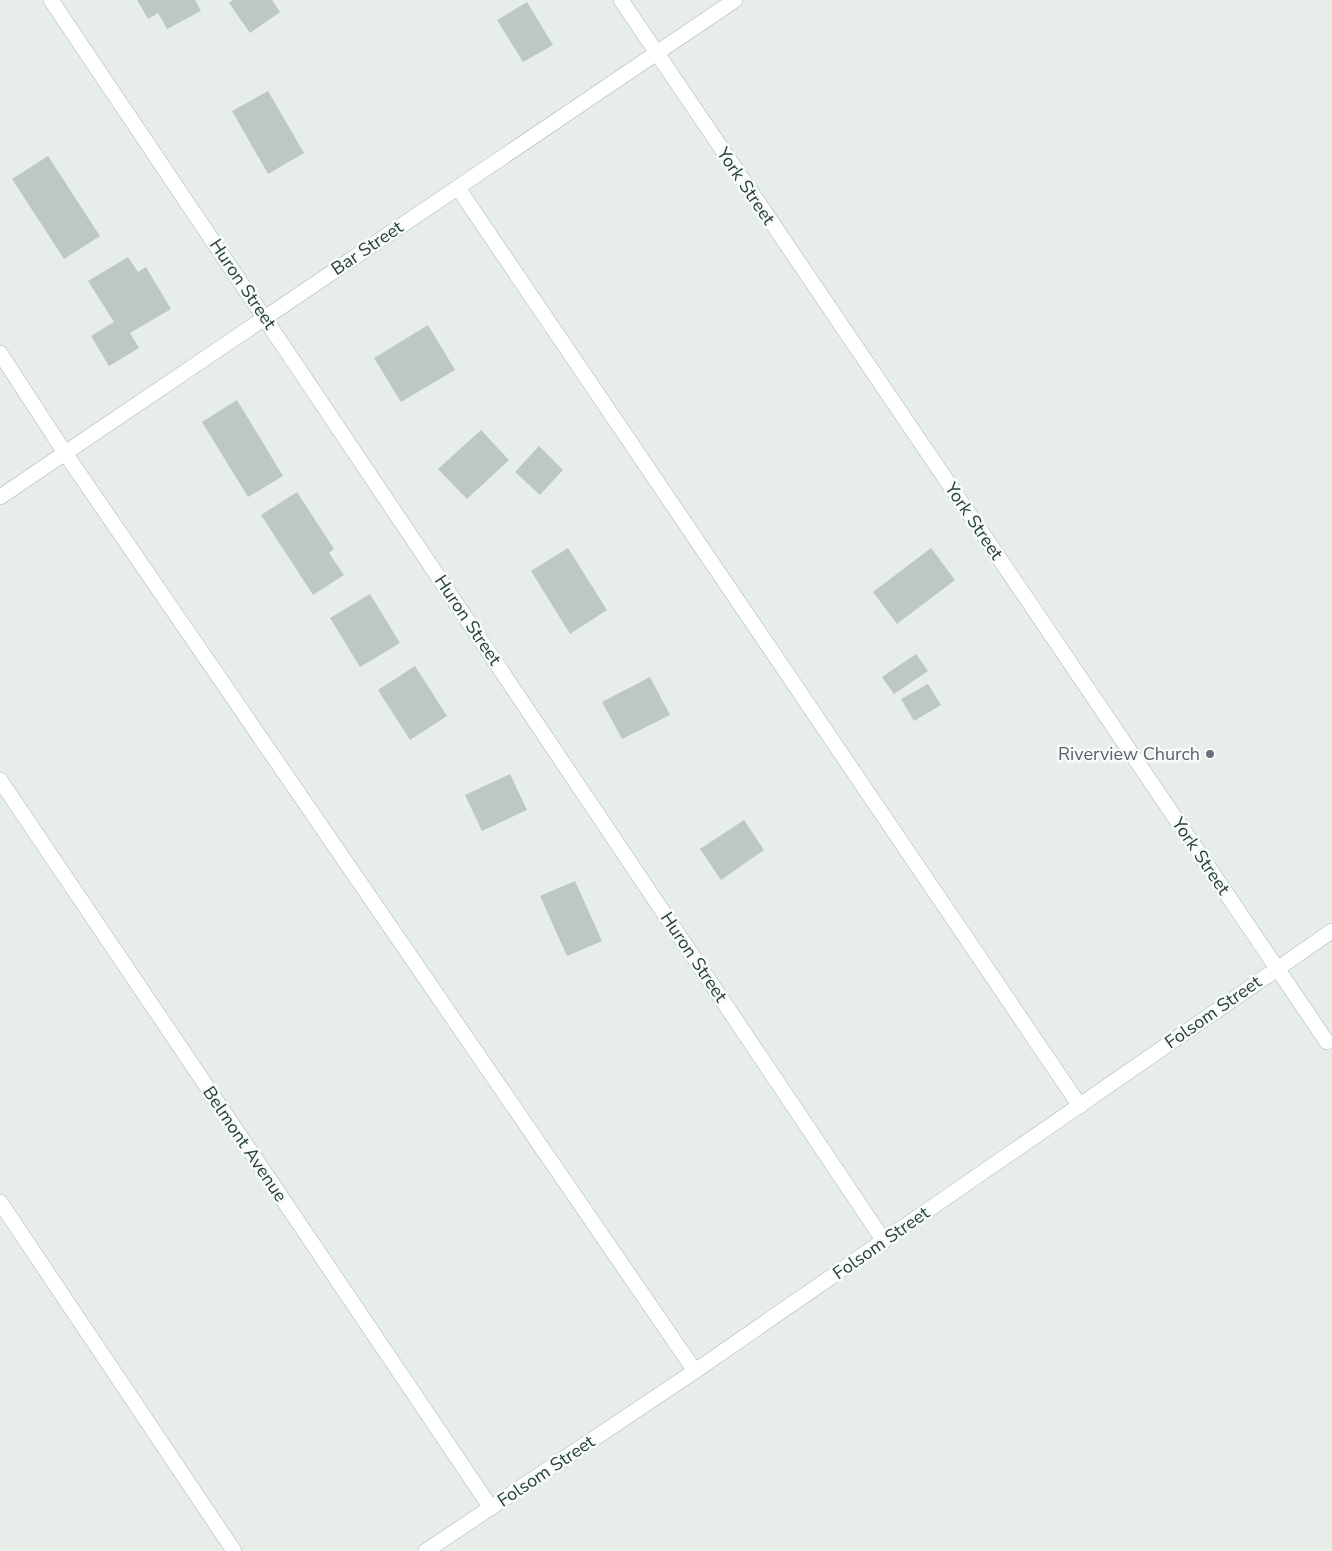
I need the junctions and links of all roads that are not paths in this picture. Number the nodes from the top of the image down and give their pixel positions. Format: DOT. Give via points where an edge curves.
graph roads {
  1 [pos="51,0"];
  2 [pos="621,0"];
  3 [pos="735,0"];
  4 [pos="656,53"];
  5 [pos="458,188"];
  6 [pos="265,316"];
  7 [pos="0,354"];
  8 [pos="65,453"];
  9 [pos="0,497"];
  10 [pos="0,780"];
  11 [pos="1332,931"];
  12 [pos="1277,968"];
  13 [pos="1327,1042"];
  14 [pos="1080,1106"];
  15 [pos="0,1202"];
  16 [pos="884,1241"];
  17 [pos="695,1371"];
  18 [pos="491,1508"];
  19 [pos="234,1551"];
  20 [pos="426,1551"];
  1 -- 6 [label="street, Huron Street"];
  2 -- 4 [label="street, York Street"];
  3 -- 4 [label="street, Bar Street"];
  4 -- 5 [label="street, Bar Street"];
  4 -- 12 [label="street, York Street"];
  5 -- 6 [label="street, Bar Street"];
  5 -- 14 [label="street"];
  6 -- 8 [label="street, Bar Street"];
  6 -- 16 [label="street, Huron Street"];
  7 -- 8 [label="street"];
  8 -- 9 [label="street, Bar Street"];
  8 -- 17 [label="street"];
  10 -- 18 [label="street, Belmont Avenue"];
  11 -- 12 [label="street, Folsom Street"];
  12 -- 13 [label="street, York Street"];
  12 -- 14 [label="street, Folsom Street"];
  14 -- 16 [label="street, Folsom Street"];
  15 -- 19 [label="street"];
  16 -- 17 [label="street, Folsom Street"];
  17 -- 18 [label="street, Folsom Street"];
  18 -- 20 [label="street, Folsom Street"];
}
